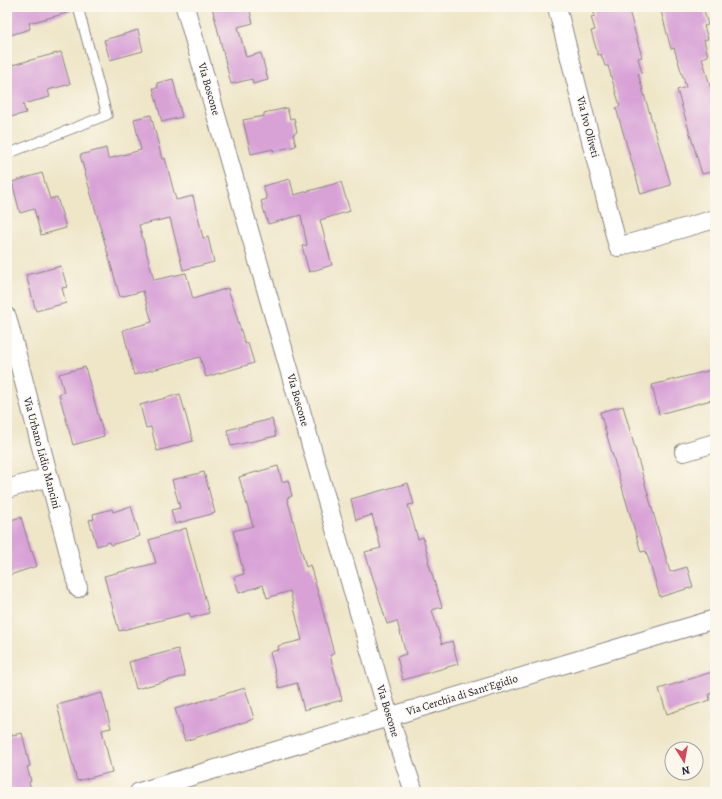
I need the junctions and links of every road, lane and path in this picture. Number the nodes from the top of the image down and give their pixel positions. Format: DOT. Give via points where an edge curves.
graph roads {
  1 [pos="78,7"];
  2 [pos="185,7"];
  3 [pos="557,7"];
  4 [pos="7,154"];
  5 [pos="715,219"];
  6 [pos="7,317"];
  7 [pos="715,444"];
  8 [pos="684,452"];
  9 [pos="49,477"];
  10 [pos="7,489"];
  11 [pos="78,588"];
  12 [pos="715,619"];
  13 [pos="389,717"];
  14 [pos="139,792"];
  15 [pos="414,792"];
  1 -- 4 [label="lane" via="107,115"];
  2 -- 13 [label="street, Via Boscone"];
  3 -- 5 [label="street, Via Ivo Oliveti" via="618,247"];
  6 -- 9 [label="street, Via Urbano Lidio Mancini"];
  7 -- 8 [label="street"];
  9 -- 10 [label="street"];
  9 -- 11 [label="street, Via Urbano Lidio Mancini"];
  12 -- 13 [label="street, Via Cerchia di Sant'Egidio"];
  13 -- 14 [label="street, Via Cerchia di Sant'Egidio"];
  13 -- 15 [label="street, Via Boscone"];
}
